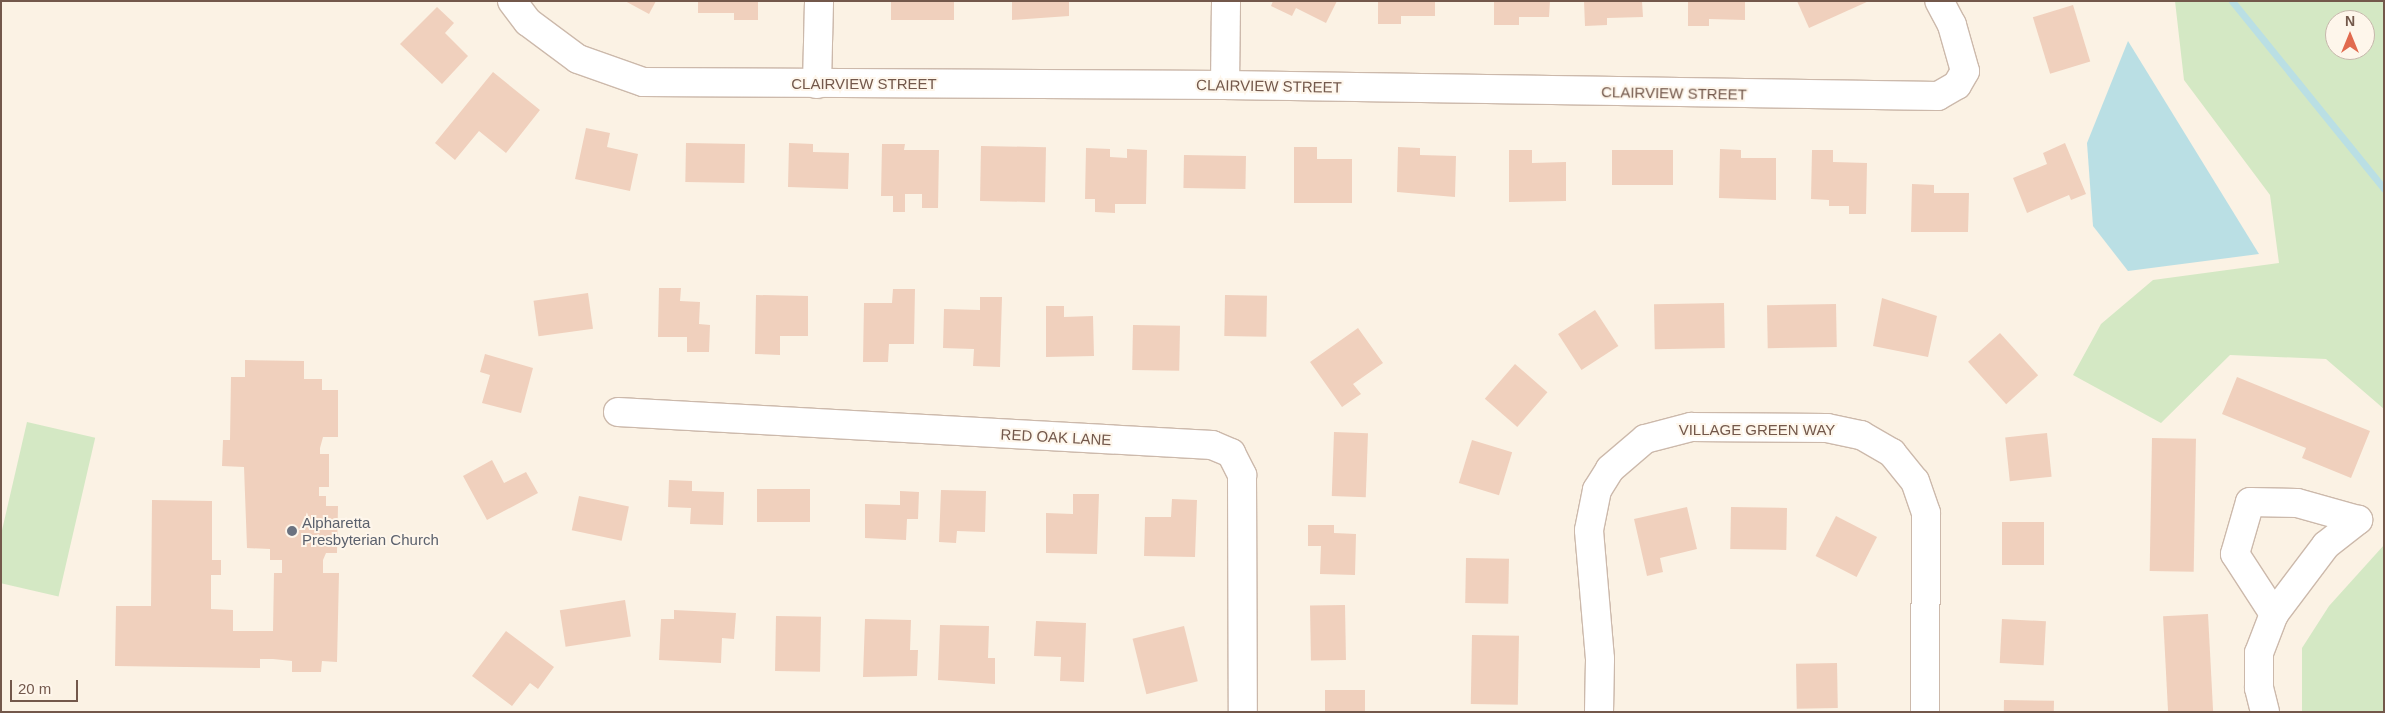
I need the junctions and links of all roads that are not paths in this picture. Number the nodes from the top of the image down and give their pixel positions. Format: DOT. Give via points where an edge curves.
graph roads {
  1 [pos="512,1"];
  2 [pos="819,1"];
  3 [pos="1226,1"];
  4 [pos="1939,1"];
  5 [pos="817,84"];
  6 [pos="1225,85"];
  7 [pos="618,412"];
  8 [pos="2274,614"];
  9 [pos="1243,712"];
  10 [pos="1599,712"];
  11 [pos="1925,712"];
  12 [pos="2265,712"];
  1 -- 5 [label="street, CLAIRVIEW STREET" via="528,22 578,59 643,82"];
  2 -- 5 [label="street"];
  3 -- 6 [label="street"];
  4 -- 6 [label="street, CLAIRVIEW STREET" via="1952,24 1965,71 1958,85 1938,96"];
  5 -- 6 [label="street, CLAIRVIEW STREET"];
  7 -- 9 [label="street, RED OAK LANE" via="1212,445 1231,453 1242,475"];
  8 -- 8 [label="street" via="2326,545 2358,520 2297,503 2250,502 2235,554"];
  8 -- 12 [label="street" via="2259,653 2259,688"];
  10 -- 11 [label="street, VILLAGE GREEN WAY" via="1600,659 1589,530 1597,490 1620,457 1644,438 1691,427 1827,428 1861,435 1898,460 1915,481 1926,513"];
}
